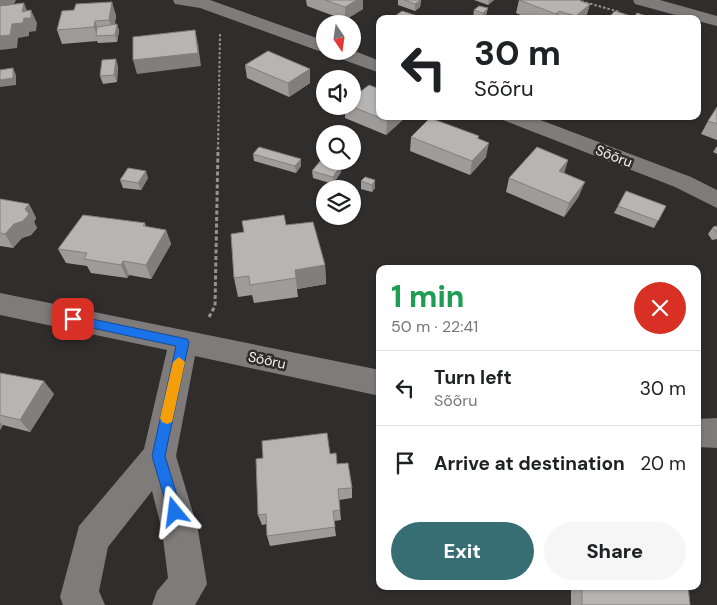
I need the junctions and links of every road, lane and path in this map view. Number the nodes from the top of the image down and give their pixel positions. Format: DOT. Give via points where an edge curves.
graph roads {
  1 [pos="8,0"];
  2 [pos="180,0"];
  3 [pos="578,0"];
  4 [pos="641,0"];
  5 [pos="0,1"];
  6 [pos="221,10"];
  7 [pos="622,13"];
  8 [pos="695,15"];
  9 [pos="701,17"];
  10 [pos="717,21"];
  11 [pos="316,43"];
  12 [pos="361,60"];
  13 [pos="376,65"];
  14 [pos="520,120"];
  15 [pos="717,200"];
  16 [pos="0,304"];
  17 [pos="183,342"];
  18 [pos="376,382"];
  19 [pos="701,433"];
  20 [pos="717,433"];
  21 [pos="159,456"];
  22 [pos="86,605"];
  23 [pos="171,605"];
  1 -- 5 [label="street"];
  2 -- 6 [label="street"];
  3 -- 7 [label="path"];
  4 -- 8 [label="street"];
  6 -- 11 [label="street"];
  6 -- 17 [label="path" via="215,306 204,327"];
  9 -- 10 [label="street"];
  12 -- 13 [label="street"];
  14 -- 15 [label="street, Sõõru" via="683,182"];
  16 -- 17 [label="street, Sõõru"];
  17 -- 18 [label="street, Sõõru"];
  17 -- 21 [label="street"];
  19 -- 20 [label="street"];
  21 -- 22 [label="street" via="92,539 79,597"];
  21 -- 23 [label="street" via="180,530 188,584"];
}
